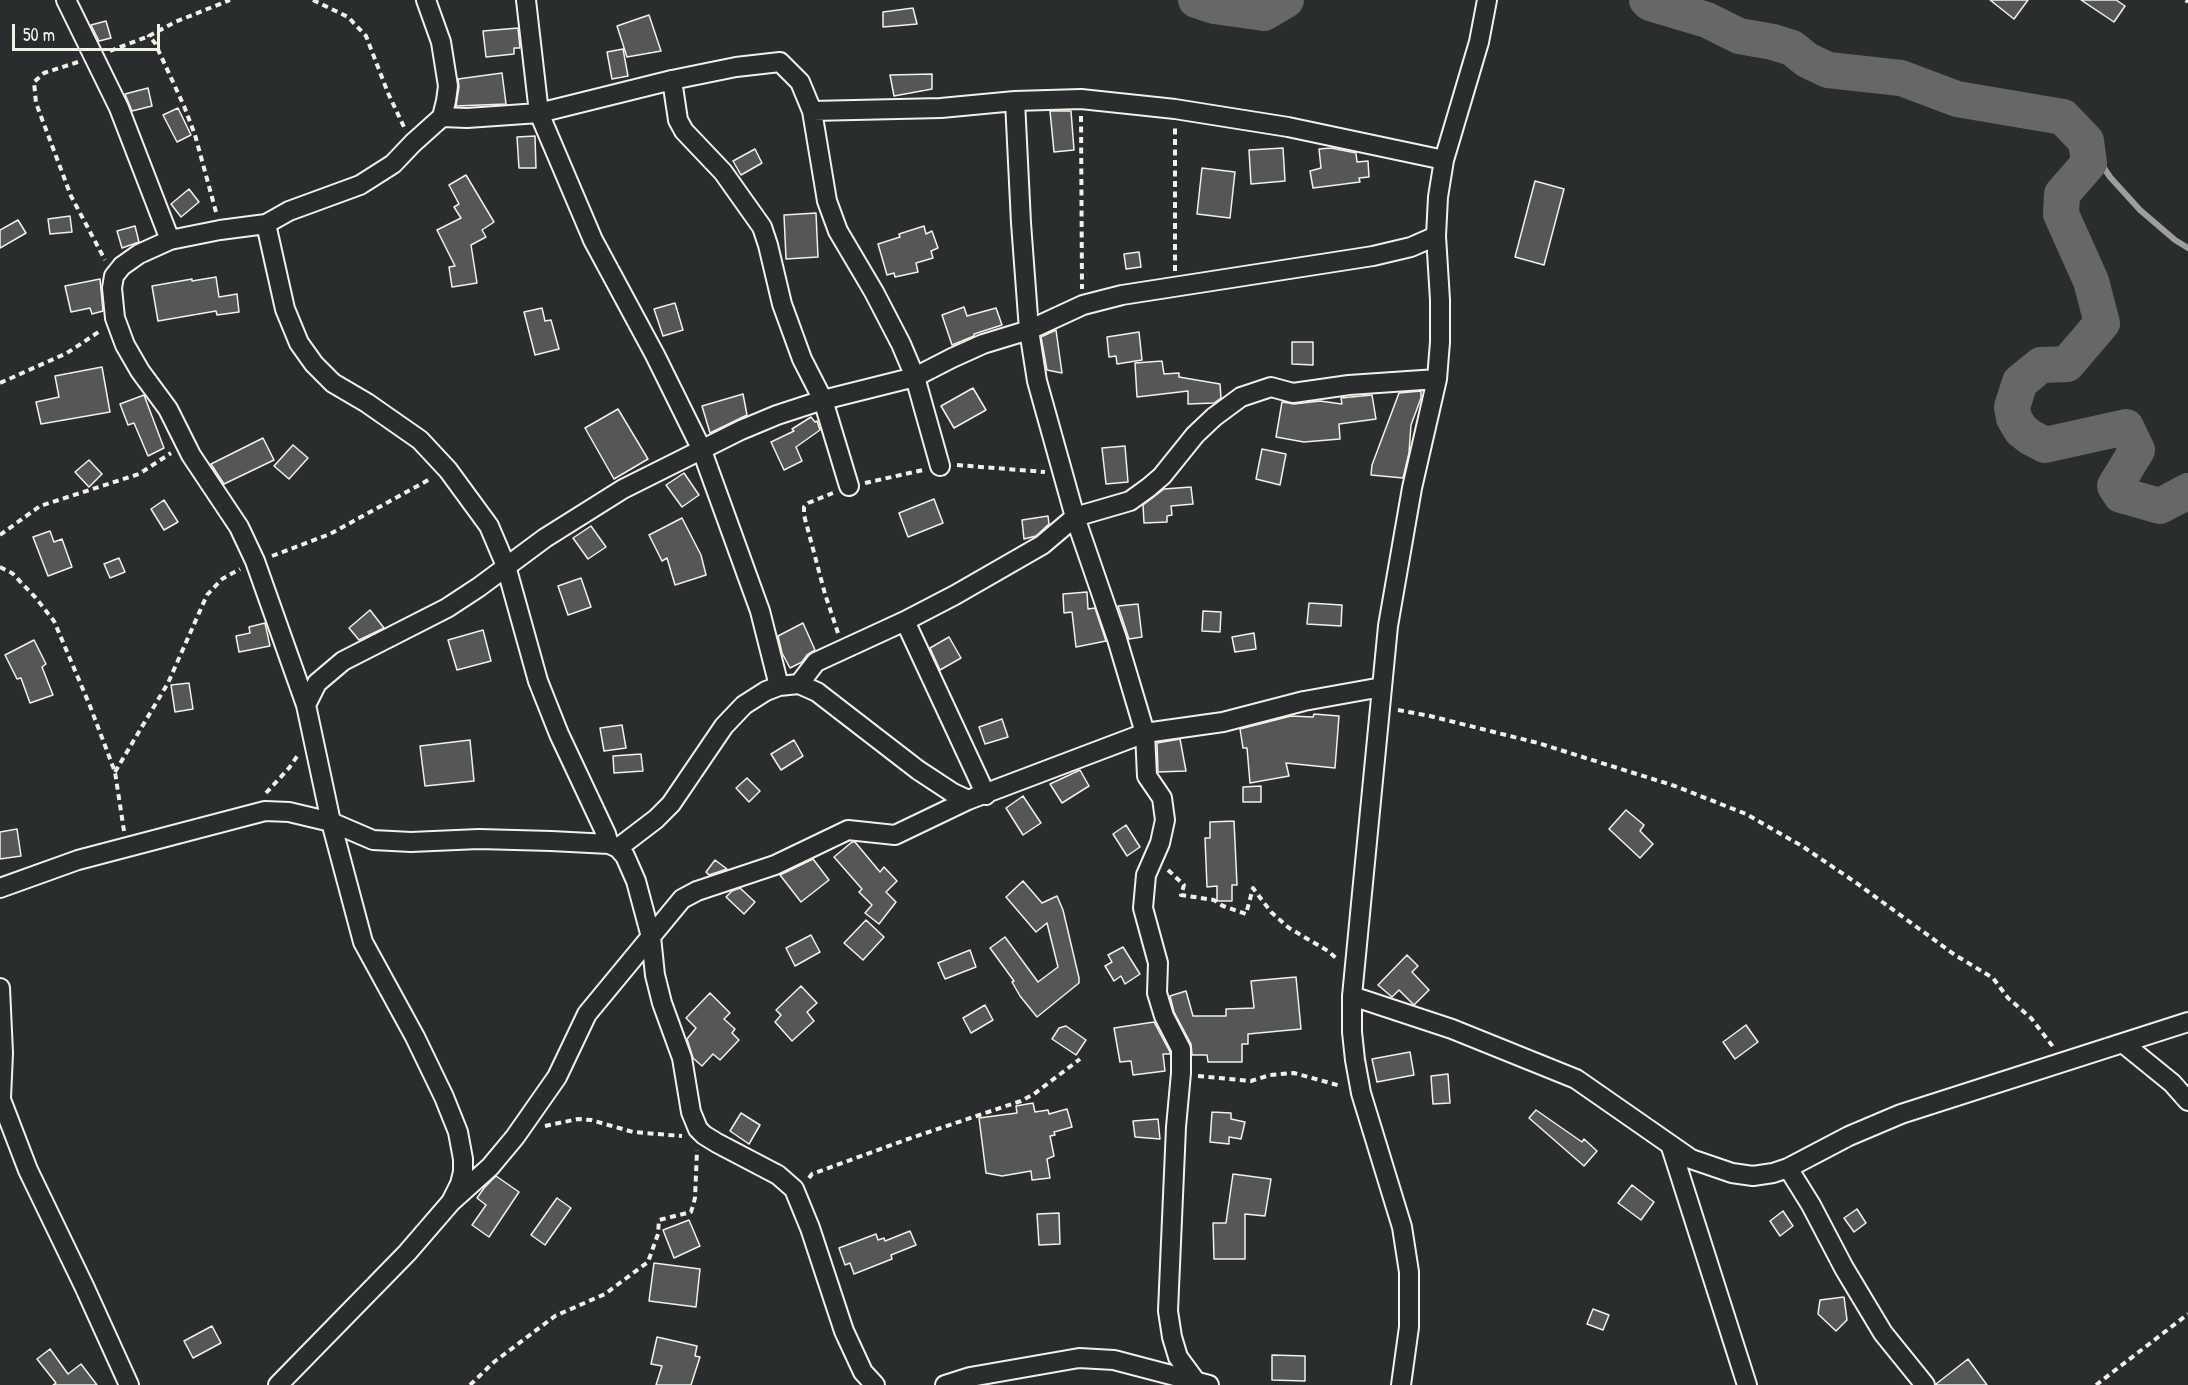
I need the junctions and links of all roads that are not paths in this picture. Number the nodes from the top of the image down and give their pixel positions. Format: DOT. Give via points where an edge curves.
graph roads {
  1 [pos="66,0"];
  2 [pos="426,0"];
  3 [pos="526,0"];
  4 [pos="1487,0"];
  5 [pos="672,80"];
  6 [pos="1015,101"];
  7 [pos="812,111"];
  8 [pos="539,114"];
  9 [pos="442,117"];
  10 [pos="1444,160"];
  11 [pos="266,224"];
  12 [pos="1436,236"];
  13 [pos="170,240"];
  14 [pos="1029,330"];
  15 [pos="915,377"];
  16 [pos="1437,380"];
  17 [pos="823,400"];
  18 [pos="702,448"];
  19 [pos="940,466"];
  20 [pos="849,486"];
  21 [pos="1075,517"];
  22 [pos="506,566"];
  23 [pos="905,621"];
  24 [pos="800,684"];
  25 [pos="779,686"];
  26 [pos="1382,687"];
  27 [pos="306,705"];
  28 [pos="1145,733"];
  29 [pos="986,795"];
  30 [pos="968,800"];
  31 [pos="331,822"];
  32 [pos="614,846"];
  33 [pos="0,888"];
  34 [pos="651,937"];
  35 [pos="0,988"];
  36 [pos="1352,996"];
  37 [pos="2188,1022"];
  38 [pos="2124,1044"];
  39 [pos="0,1098"];
  40 [pos="2188,1101"];
  41 [pos="1671,1147"];
  42 [pos="1788,1168"];
  43 [pos="451,1202"];
  44 [pos="1202,1382"];
  45 [pos="129,1385"];
  46 [pos="278,1385"];
  47 [pos="875,1385"];
  48 [pos="945,1385"];
  49 [pos="1401,1385"];
  50 [pos="1747,1385"];
  51 [pos="1925,1385"];
  1 -- 13 [label="street" via="119,108"];
  2 -- 9 [label="street" via="441,42 448,86"];
  3 -- 8 [label="street"];
  4 -- 10 [label="street" via="1479,42"];
  5 -- 7 [label="street" via="780,62 800,82"];
  5 -- 8 [label="street"];
  5 -- 17 [label="street" via="678,120 684,130 723,172 762,228 782,304"];
  6 -- 7 [label="street" via="940,108"];
  6 -- 10 [label="street" via="1081,99 1175,109 1288,127"];
  6 -- 14 [label="street"];
  7 -- 15 [label="street" via="827,201 837,231 874,292"];
  8 -- 9 [label="street"];
  8 -- 18 [label="street" via="593,240"];
  9 -- 11 [label="street" via="393,164 360,185 289,211"];
  10 -- 12 [label="street" via="1437,197"];
  11 -- 13 [label="street"];
  11 -- 22 [label="street" via="285,309 299,343 333,383 420,440 448,470 489,526"];
  12 -- 14 [label="street" via="1412,247 1373,256 1083,304"];
  12 -- 16 [label="street" via="1440,300"];
  13 -- 27 [label="street" via="139,254 114,276 115,318 140,371 165,403 191,455 239,527"];
  14 -- 15 [label="street" via="983,344"];
  14 -- 21 [label="street" via="1037,381"];
  15 -- 17 [label="street"];
  15 -- 19 [label="street"];
  16 -- 21 [label="street" via="1348,385 1293,393 1271,387 1241,397 1195,435 1148,488 1130,501"];
  16 -- 26 [label="street" via="1412,488 1388,626"];
  17 -- 18 [label="street" via="777,415"];
  17 -- 20 [label="street"];
  18 -- 22 [label="street" via="577,516"];
  18 -- 25 [label="street" via="760,611"];
  21 -- 23 [label="street" via="1042,545"];
  21 -- 28 [label="street" via="1118,639"];
  22 -- 27 [label="street" via="447,608 343,661 317,683"];
  22 -- 32 [label="street" via="538,681 559,734"];
  23 -- 24 [label="street" via="816,662"];
  23 -- 29 [label="street"];
  24 -- 25 [label="street"];
  24 -- 30 [label="street" via="817,692 918,770"];
  25 -- 32 [label="street" via="744,705 724,726 671,804 656,819"];
  26 -- 28 [label="street" via="1304,701 1223,722"];
  26 -- 36 [label="street"];
  27 -- 31 [label="street"];
  28 -- 29 [label="street"];
  28 -- 44 [label="street" via="1147,776 1162,798 1165,820 1161,843 1146,875 1143,908 1158,963 1157,993 1181,1049 1168,1311 1178,1357"];
  29 -- 30 [label="street"];
  30 -- 34 [label="street" via="895,835 848,830 775,865 697,891 682,899"];
  31 -- 32 [label="street" via="373,840 479,839"];
  31 -- 33 [label="street" via="265,811 78,860"];
  31 -- 43 [label="street" via="363,942 415,1037 458,1132 463,1172"];
  32 -- 34 [label="street" via="625,856 636,881"];
  34 -- 43 [label="street" via="586,1014 557,1077 515,1137 490,1167"];
  34 -- 47 [label="street" via="655,975 682,1058 691,1112 698,1129 787,1181 798,1197 844,1330 863,1372"];
  35 -- 39 [label="street"];
  36 -- 41 [label="street" via="1452,1029 1576,1079"];
  36 -- 49 [label="street" via="1352,1032 1361,1093 1402,1227 1409,1272 1409,1327"];
  37 -- 38 [label="street"];
  38 -- 40 [label="street"];
  38 -- 42 [label="street" via="1901,1114"];
  39 -- 45 [label="street" via="28,1170"];
  41 -- 42 [label="street" via="1691,1159 1732,1173 1753,1176"];
  41 -- 50 [label="street"];
  42 -- 51 [label="street" via="1883,1333"];
  43 -- 46 [label="street" via="407,1253"];
  44 -- 48 [label="street" via="1114,1360 1079,1358"];
}
